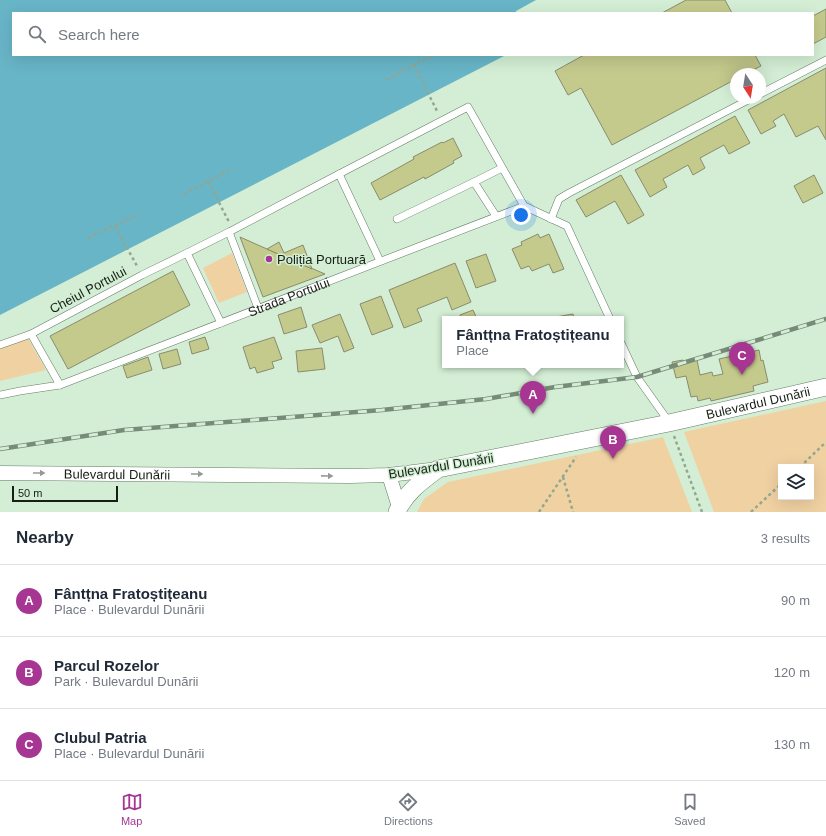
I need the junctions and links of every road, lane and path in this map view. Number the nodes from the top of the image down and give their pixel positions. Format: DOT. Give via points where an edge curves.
graph roads {
  1 [pos="431,56"];
  2 [pos="826,60"];
  3 [pos="414,65"];
  4 [pos="386,80"];
  5 [pos="766,91"];
  6 [pos="741,104"];
  7 [pos="442,120"];
  8 [pos="502,168"];
  9 [pos="231,169"];
  10 [pos="339,174"];
  11 [pos="208,181"];
  12 [pos="474,182"];
  13 [pos="184,194"];
  14 [pos="524,206"];
  15 [pos="138,215"];
  16 [pos="496,216"];
  17 [pos="397,219"];
  18 [pos="551,219"];
  19 [pos="115,226"];
  20 [pos="231,231"];
  21 [pos="88,238"];
  22 [pos="187,253"];
  23 [pos="380,261"];
  24 [pos="142,275"];
  25 [pos="258,308"];
  26 [pos="609,316"];
  27 [pos="221,322"];
  28 [pos="31,334"];
  29 [pos="0,345"];
  30 [pos="624,349"];
  31 [pos="60,385"];
  32 [pos="826,387"];
  33 [pos="0,395"];
  34 [pos="669,423"];
  35 [pos="587,440"];
  36 [pos="826,442"];
  37 [pos="803,464"];
  38 [pos="438,469"];
  39 [pos="0,473"];
  40 [pos="389,475"];
  41 [pos="562,477"];
  42 [pos="778,487"];
  43 [pos="398,509"];
  44 [pos="539,512"];
  45 [pos="573,512"];
  46 [pos="702,512"];
  47 [pos="751,512"];
  1 -- 3 [label="path"];
  2 -- 5 [label="lane"];
  3 -- 4 [label="path"];
  3 -- 7 [label="path"];
  6 -- 18 [label="lane" via="559,199"];
  7 -- 8 [label="lane" via="468,107"];
  7 -- 10 [label="lane"];
  8 -- 12 [label="lane"];
  8 -- 14 [label="lane"];
  9 -- 11 [label="path"];
  10 -- 20 [label="lane"];
  10 -- 23 [label="lane"];
  11 -- 13 [label="path"];
  11 -- 20 [label="path"];
  12 -- 16 [label="lane"];
  12 -- 17 [label="lane"];
  14 -- 16 [label="lane, Strada Portului"];
  14 -- 18 [label="lane"];
  15 -- 19 [label="path"];
  16 -- 23 [label="lane, Strada Portului"];
  18 -- 26 [label="lane" via="567,226"];
  19 -- 21 [label="path"];
  19 -- 24 [label="path"];
  20 -- 22 [label="lane, Cheiul Portului"];
  20 -- 25 [label="lane"];
  22 -- 24 [label="lane, Cheiul Portului"];
  22 -- 27 [label="lane"];
  23 -- 25 [label="lane, Strada Portului"];
  24 -- 28 [label="lane, Cheiul Portului"];
  25 -- 27 [label="lane, Strada Portului"];
  27 -- 31 [label="lane, Strada Portului"];
  28 -- 29 [label="lane, Cheiul Portului"];
  28 -- 31 [label="lane"];
  30 -- 34 [label="lane" via="637,377"];
  31 -- 33 [label="lane, Strada Portului"];
  32 -- 34 [label="street, Bulevardul Dunării"];
  34 -- 35 [label="street, Bulevardul Dunării"];
  34 -- 46 [label="path"];
  35 -- 38 [label="street, Bulevardul Dunării"];
  35 -- 41 [label="path"];
  36 -- 37 [label="path"];
  38 -- 40 [label="street, Bulevardul Dunării"];
  38 -- 43 [label="street" via="415,487"];
  39 -- 40 [label="street, Bulevardul Dunării, one-way"];
  40 -- 43 [label="street"];
  41 -- 44 [label="path"];
  41 -- 45 [label="path"];
  42 -- 47 [label="path"];
}
